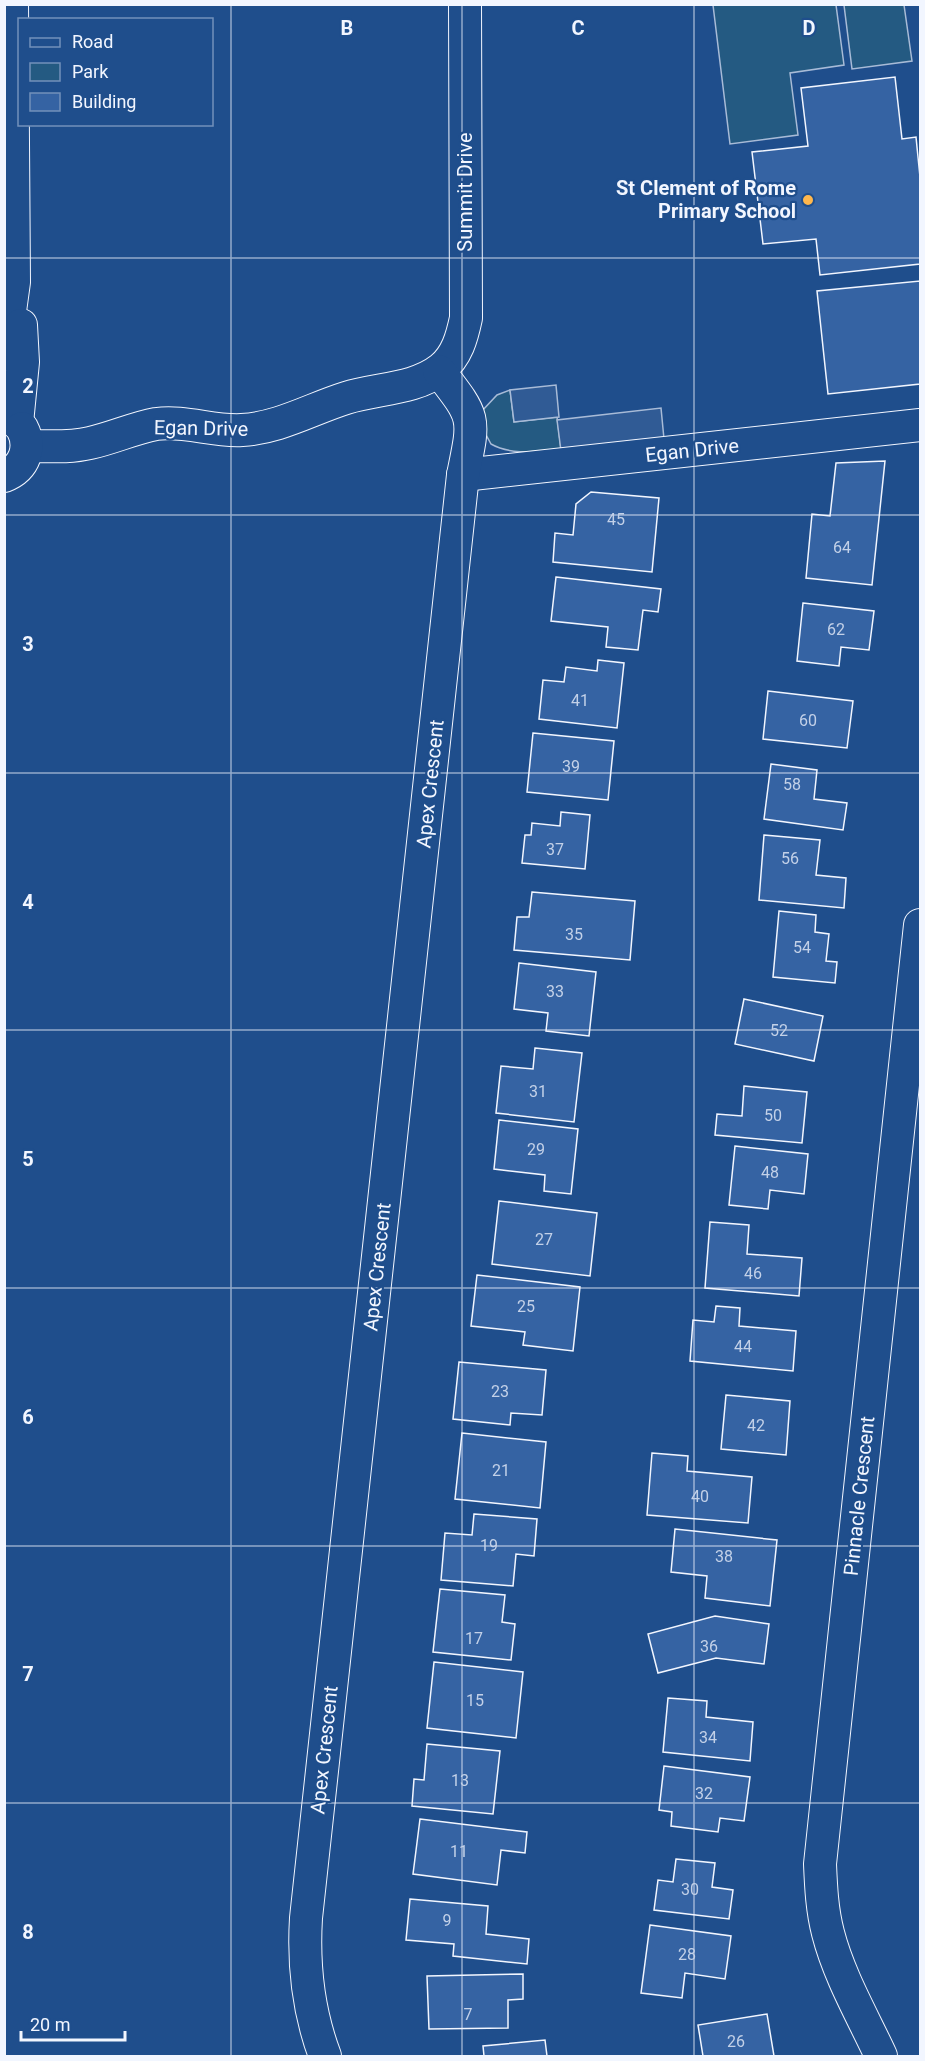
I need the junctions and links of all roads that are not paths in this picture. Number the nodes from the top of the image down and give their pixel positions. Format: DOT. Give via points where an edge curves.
graph roads {
  1 [pos="12,4"];
  2 [pos="465,4"];
  3 [pos="14,282"];
  4 [pos="4,355"];
  5 [pos="439,371"];
  6 [pos="921,425"];
  7 [pos="16,428"];
  8 [pos="464,475"];
  9 [pos="4,476"];
  10 [pos="921,925"];
  11 [pos="326,2056"];
  12 [pos="881,2056"];
  1 -- 3 [label="street"];
  2 -- 5 [label="street, Summit Drive" via="466,318 457,350"];
  3 -- 4 [label="street"];
  3 -- 7 [label="street" via="23,362"];
  5 -- 7 [label="street, Egan Drive" via="417,382 344,398 276,425 255,429 157,424 68,447"];
  5 -- 8 [label="street" via="438,389 458,441"];
  6 -- 8 [label="street, Egan Drive"];
  7 -- 9 [label="street" via="25,457 21,465"];
  8 -- 11 [label="street, Apex Crescent" via="306,1918 305,1976 309,2004"];
  10 -- 12 [label="street, Pinnacle Crescent" via="820,1864 828,1933"];
}
